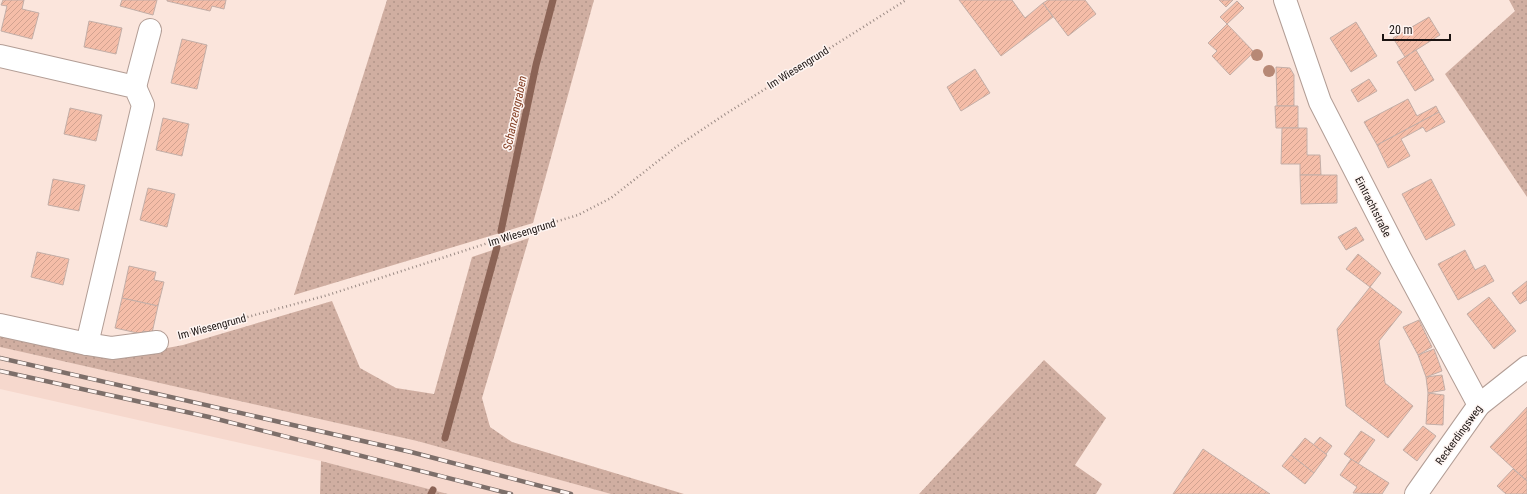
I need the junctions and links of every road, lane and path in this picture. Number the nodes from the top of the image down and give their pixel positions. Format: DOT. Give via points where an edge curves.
graph roads {
  1 [pos="906,0"];
  2 [pos="1285,0"];
  3 [pos="150,30"];
  4 [pos="0,56"];
  5 [pos="135,87"];
  6 [pos="0,325"];
  7 [pos="157,342"];
  8 [pos="87,344"];
  9 [pos="1527,367"];
  10 [pos="1479,405"];
  11 [pos="1416,494"];
  1 -- 7 [label="path, Im Wiesengrund" via="682,143 611,198 578,215 328,295"];
  2 -- 10 [label="street, Eintrachtstraße" via="1320,102"];
  3 -- 5 [label="street"];
  4 -- 5 [label="street"];
  5 -- 8 [label="street" via="143,105"];
  6 -- 8 [label="street"];
  7 -- 8 [label="street" via="112,348"];
  9 -- 10 [label="street, Reckerdingsweg"];
  10 -- 11 [label="street, Reckerdingsweg"];
}
